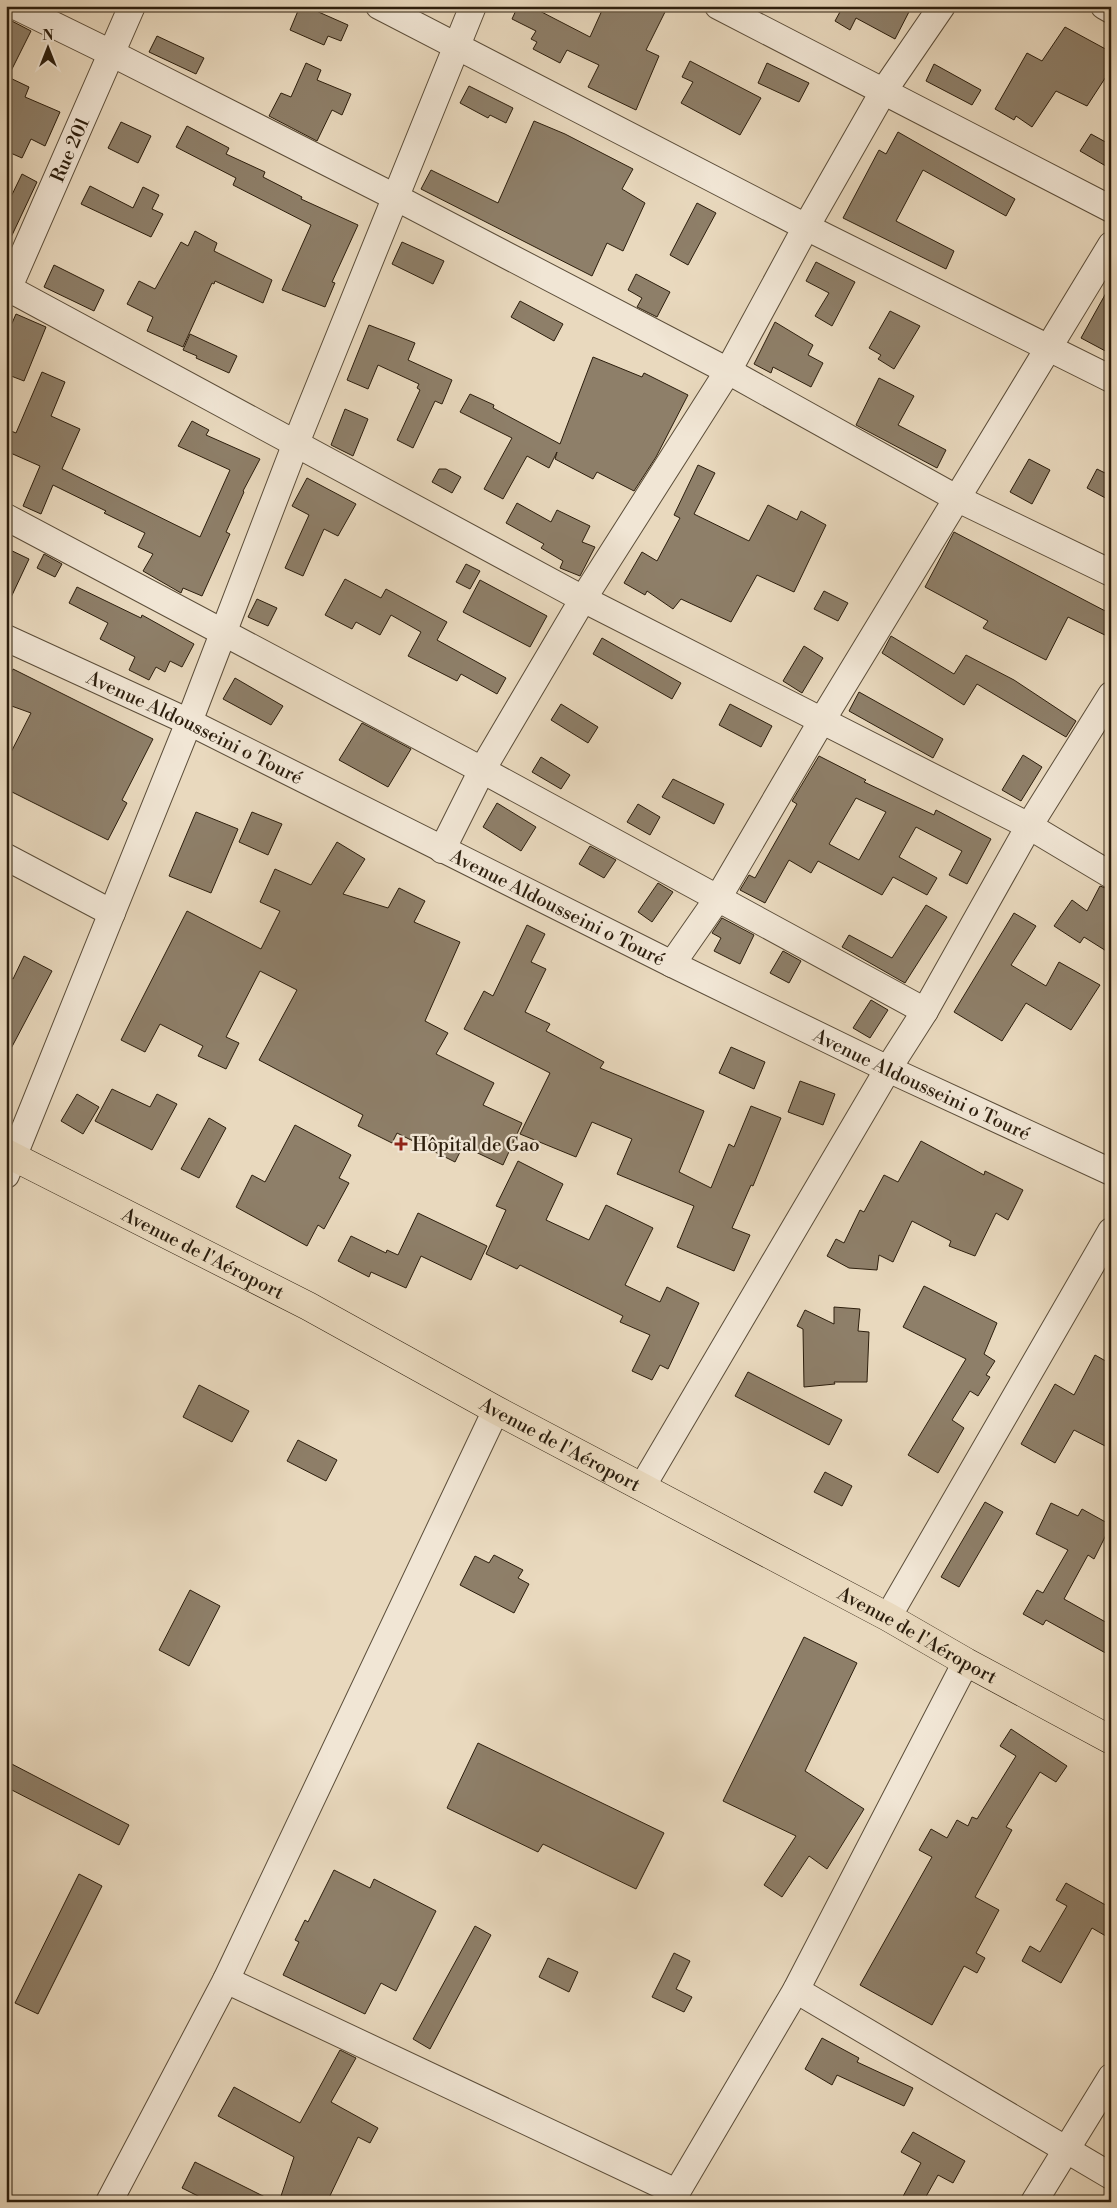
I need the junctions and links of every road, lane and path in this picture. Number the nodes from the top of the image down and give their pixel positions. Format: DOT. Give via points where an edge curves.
graph roads {
  1 [pos="15,6"];
  2 [pos="132,6"];
  3 [pos="379,6"];
  4 [pos="472,6"];
  5 [pos="718,6"];
  6 [pos="942,6"];
  7 [pos="1104,6"];
  8 [pos="1111,10"];
  9 [pos="457,46"];
  10 [pos="111,53"];
  11 [pos="883,92"];
  12 [pos="395,197"];
  13 [pos="1111,208"];
  14 [pos="806,226"];
  15 [pos="1111,245"];
  16 [pos="7,290"];
  17 [pos="1049,347"];
  18 [pos="728,371"];
  19 [pos="1111,379"];
  20 [pos="296,443"];
  21 [pos="958,500"];
  22 [pos="6,517"];
  23 [pos="1111,573"];
  24 [pos="583,599"];
  25 [pos="224,632"];
  26 [pos="6,638"];
  27 [pos="1111,695"];
  28 [pos="188,722"];
  29 [pos="821,722"];
  30 [pos="482,770"];
  31 [pos="1029,826"];
  32 [pos="442,850"];
  33 [pos="6,857"];
  34 [pos="1111,875"];
  35 [pos="718,898"];
  36 [pos="112,912"];
  37 [pos="672,964"];
  38 [pos="925,1011"];
  39 [pos="888,1069"];
  40 [pos="9,1162"];
  41 [pos="1111,1172"];
  42 [pos="1111,1230"];
  43 [pos="496,1410"];
  44 [pos="642,1487"];
  45 [pos="888,1617"];
  46 [pos="966,1662"];
  47 [pos="1110,1738"];
  48 [pos="226,1980"];
  49 [pos="796,1990"];
  50 [pos="1111,2077"];
  51 [pos="1067,2150"];
  52 [pos="1111,2176"];
  53 [pos="673,2197"];
  54 [pos="108,2202"];
  55 [pos="1034,2202"];
  1 -- 10 [label="street"];
  2 -- 10 [label="street, Rue 201"];
  3 -- 9 [label="street"];
  4 -- 9 [label="street"];
  5 -- 11 [label="street"];
  6 -- 11 [label="street"];
  7 -- 8 [label="street"];
  9 -- 12 [label="street"];
  9 -- 14 [label="street"];
  10 -- 12 [label="street"];
  10 -- 16 [label="street, Rue 201"];
  11 -- 13 [label="street"];
  11 -- 14 [label="street"];
  12 -- 18 [label="street"];
  12 -- 20 [label="street"];
  14 -- 17 [label="street"];
  14 -- 18 [label="street"];
  15 -- 17 [label="street"];
  16 -- 20 [label="street"];
  17 -- 19 [label="street"];
  17 -- 21 [label="street"];
  18 -- 21 [label="street"];
  18 -- 24 [label="street"];
  20 -- 24 [label="street"];
  20 -- 25 [label="street"];
  21 -- 23 [label="street"];
  21 -- 29 [label="street"];
  22 -- 25 [label="street"];
  24 -- 29 [label="street"];
  24 -- 30 [label="street"];
  25 -- 28 [label="street"];
  25 -- 30 [label="street"];
  26 -- 28 [label="street, Avenue Aldousseini o Touré"];
  27 -- 31 [label="street"];
  28 -- 32 [label="street, Avenue Aldousseini o Touré"];
  28 -- 36 [label="street"];
  29 -- 31 [label="street"];
  29 -- 35 [label="street"];
  30 -- 32 [label="street"];
  30 -- 35 [label="street"];
  31 -- 34 [label="street"];
  31 -- 38 [label="street"];
  32 -- 37 [label="street, Avenue Aldousseini o Touré"];
  33 -- 36 [label="street"];
  35 -- 37 [label="street"];
  35 -- 38 [label="street"];
  36 -- 40 [label="street"];
  37 -- 39 [label="street, Avenue Aldousseini o Touré"];
  38 -- 39 [label="street"];
  39 -- 41 [label="street, Avenue Aldousseini o Touré"];
  39 -- 44 [label="street"];
  40 -- 43 [label="main road, Avenue de l'Aéroport" via="308,1306"];
  42 -- 45 [label="street"];
  43 -- 44 [label="main road, Avenue de l'Aéroport"];
  43 -- 48 [label="street"];
  44 -- 45 [label="main road, Avenue de l'Aéroport"];
  45 -- 46 [label="main road, Avenue de l'Aéroport"];
  46 -- 47 [label="main road, Avenue de l'Aéroport"];
  46 -- 49 [label="street"];
  48 -- 53 [label="street"];
  48 -- 54 [label="street"];
  49 -- 51 [label="street"];
  49 -- 53 [label="street"];
  50 -- 51 [label="street"];
  51 -- 52 [label="street"];
  51 -- 55 [label="street"];
}
